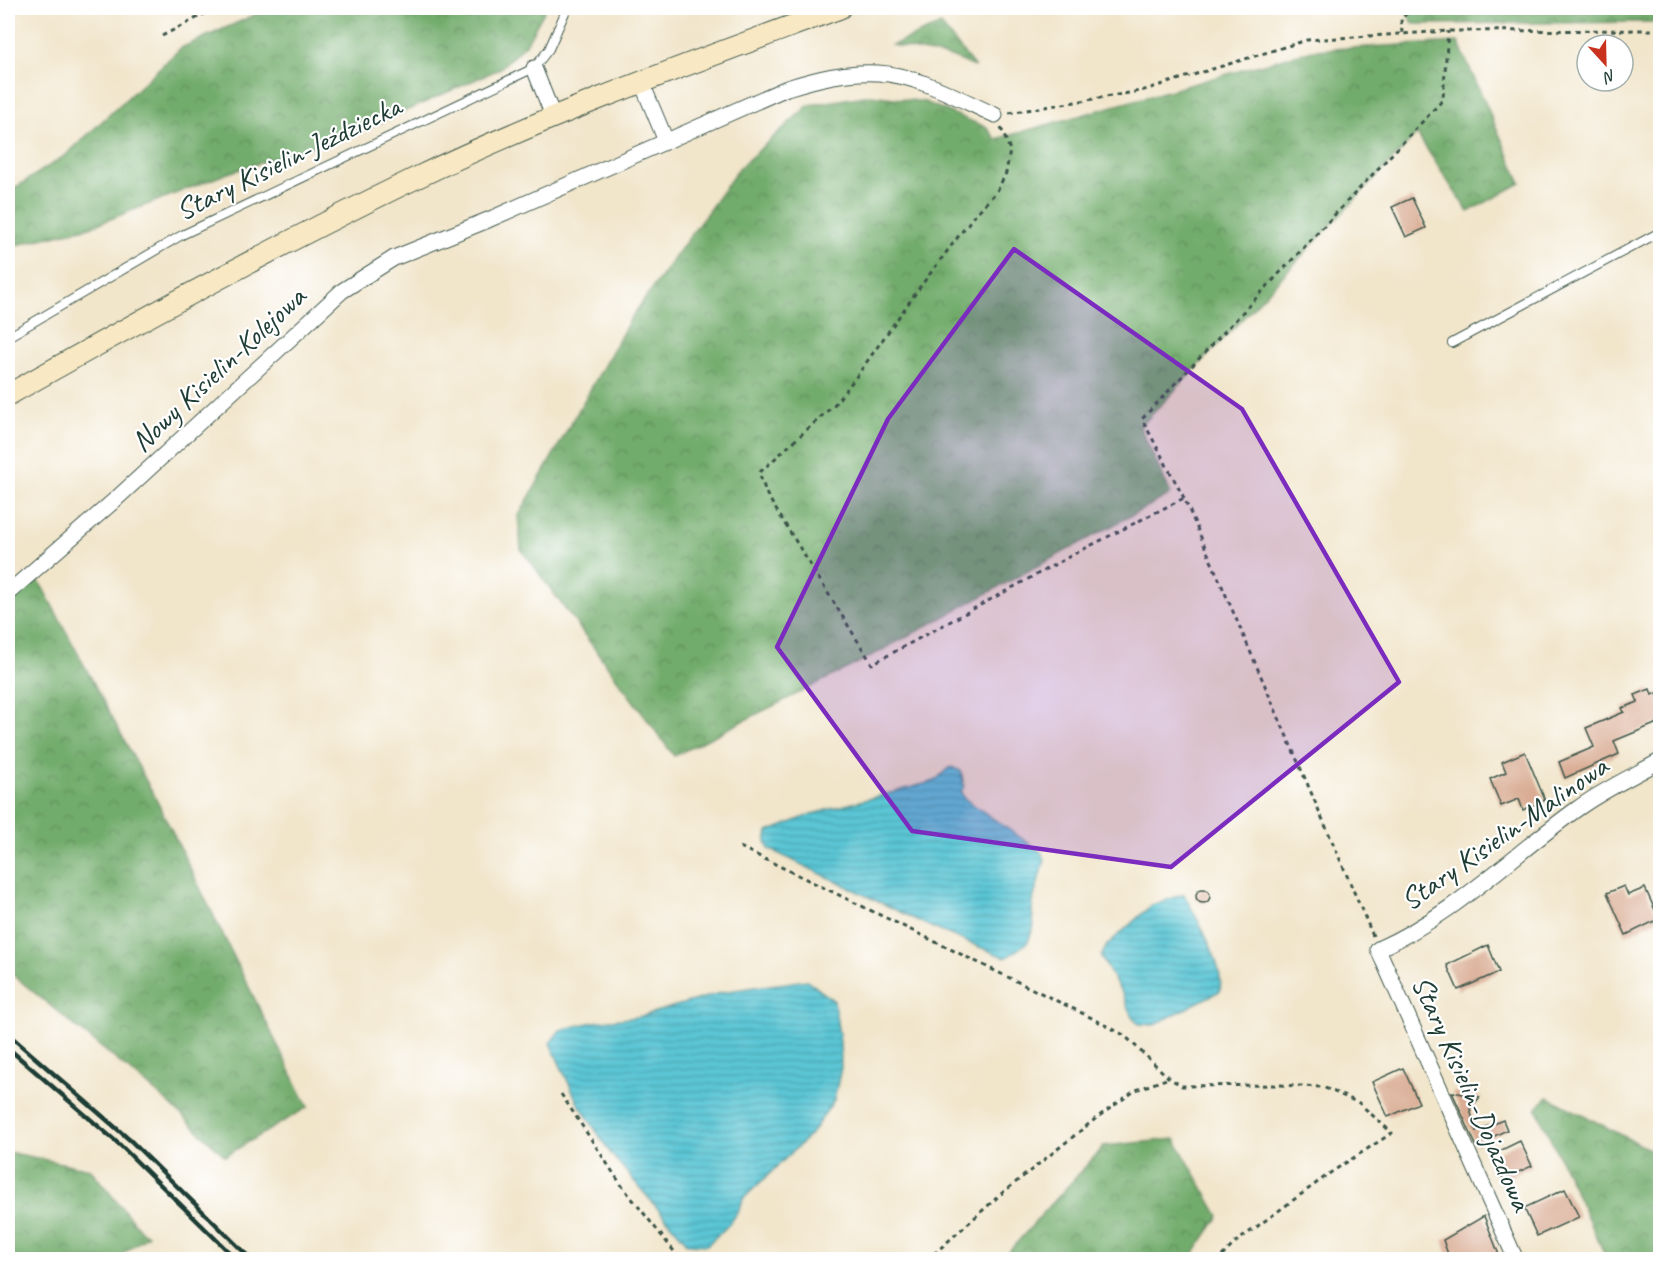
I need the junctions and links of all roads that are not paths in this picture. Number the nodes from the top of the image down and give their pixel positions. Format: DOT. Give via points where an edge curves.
graph roads {
  1 [pos="567,8"];
  2 [pos="840,8"];
  3 [pos="534,68"];
  4 [pos="641,81"];
  5 [pos="995,115"];
  6 [pos="553,116"];
  7 [pos="666,141"];
  8 [pos="1660,232"];
  9 [pos="8,337"];
  10 [pos="1452,343"];
  11 [pos="8,395"];
  12 [pos="8,593"];
  13 [pos="1660,761"];
  14 [pos="1378,949"];
  15 [pos="1516,1260"];
  1 -- 3 [label="lane, Stary Kisielin-Jeździecka" via="549,49"];
  2 -- 4 [label="main road"];
  3 -- 6 [label="street"];
  3 -- 9 [label="lane, Stary Kisielin-Jeździecka" via="182,235"];
  4 -- 6 [label="main road"];
  4 -- 7 [label="street"];
  5 -- 7 [label="street, Nowy Kisielin-Kolejowa" via="915,80 879,73 847,74 787,88"];
  6 -- 11 [label="main road" via="416,178 198,288"];
  7 -- 12 [label="street, Nowy Kisielin-Kolejowa" via="394,258 342,291"];
  8 -- 10 [label="lane"];
  13 -- 14 [label="street, Stary Kisielin-Malinowa" via="1578,808 1450,908"];
  14 -- 15 [label="street, Stary Kisielin-Dojazdowa"];
}
